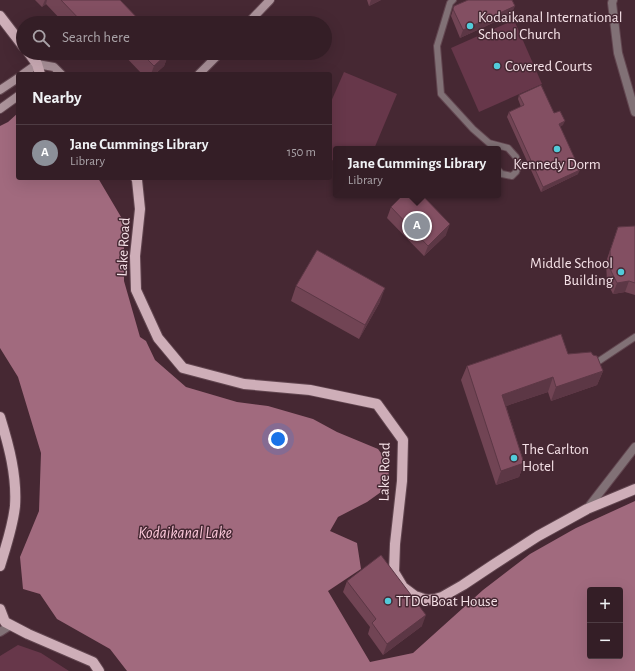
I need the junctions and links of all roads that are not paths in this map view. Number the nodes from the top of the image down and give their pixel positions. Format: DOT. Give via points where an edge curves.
graph roads {
  1 [pos="270,0"];
  2 [pos="452,0"];
  3 [pos="613,0"];
  4 [pos="0,16"];
  5 [pos="255,16"];
  6 [pos="16,37"];
  7 [pos="32,60"];
  8 [pos="213,60"];
  9 [pos="54,67"];
  10 [pos="38,69"];
  11 [pos="47,72"];
  12 [pos="59,72"];
  13 [pos="201,72"];
  14 [pos="16,79"];
  15 [pos="0,90"];
  16 [pos="16,97"];
  17 [pos="0,109"];
  18 [pos="635,112"];
  19 [pos="489,146"];
  20 [pos="501,147"];
  21 [pos="501,173"];
  22 [pos="137,180"];
  23 [pos="635,337"];
  24 [pos="590,366"];
  25 [pos="0,417"];
  26 [pos="635,447"];
  27 [pos="635,489"];
  28 [pos="587,509"];
  29 [pos="0,566"];
  30 [pos="0,609"];
  31 [pos="11,625"];
  32 [pos="0,632"];
  33 [pos="99,671"];
  1 -- 5 [label="main road"];
  2 -- 19 [label="lane" via="437,46 441,94"];
  3 -- 18 [label="street" via="618,53"];
  4 -- 6 [label="main road"];
  7 -- 10 [label="main road"];
  8 -- 13 [label="main road"];
  9 -- 10 [label="main road"];
  9 -- 11 [label="main road"];
  9 -- 12 [label="main road"];
  14 -- 15 [label="main road"];
  16 -- 17 [label="main road"];
  20 -- 21 [label="lane" via="508,148 519,164 512,176"];
  22 -- 28 [label="main road, Lake Road" via="140,209 136,290 158,338 183,368 244,384 310,390 377,404 403,440 394,572 403,587 428,600 442,597 538,536"];
  23 -- 24 [label="lane"];
  25 -- 29 [label="main road" via="14,474 15,506"];
  26 -- 28 [label="street"];
  27 -- 28 [label="main road, Lake Road"];
  30 -- 31 [label="main road" via="5,622"];
  31 -- 32 [label="street"];
  31 -- 33 [label="main road" via="93,662"];
}
